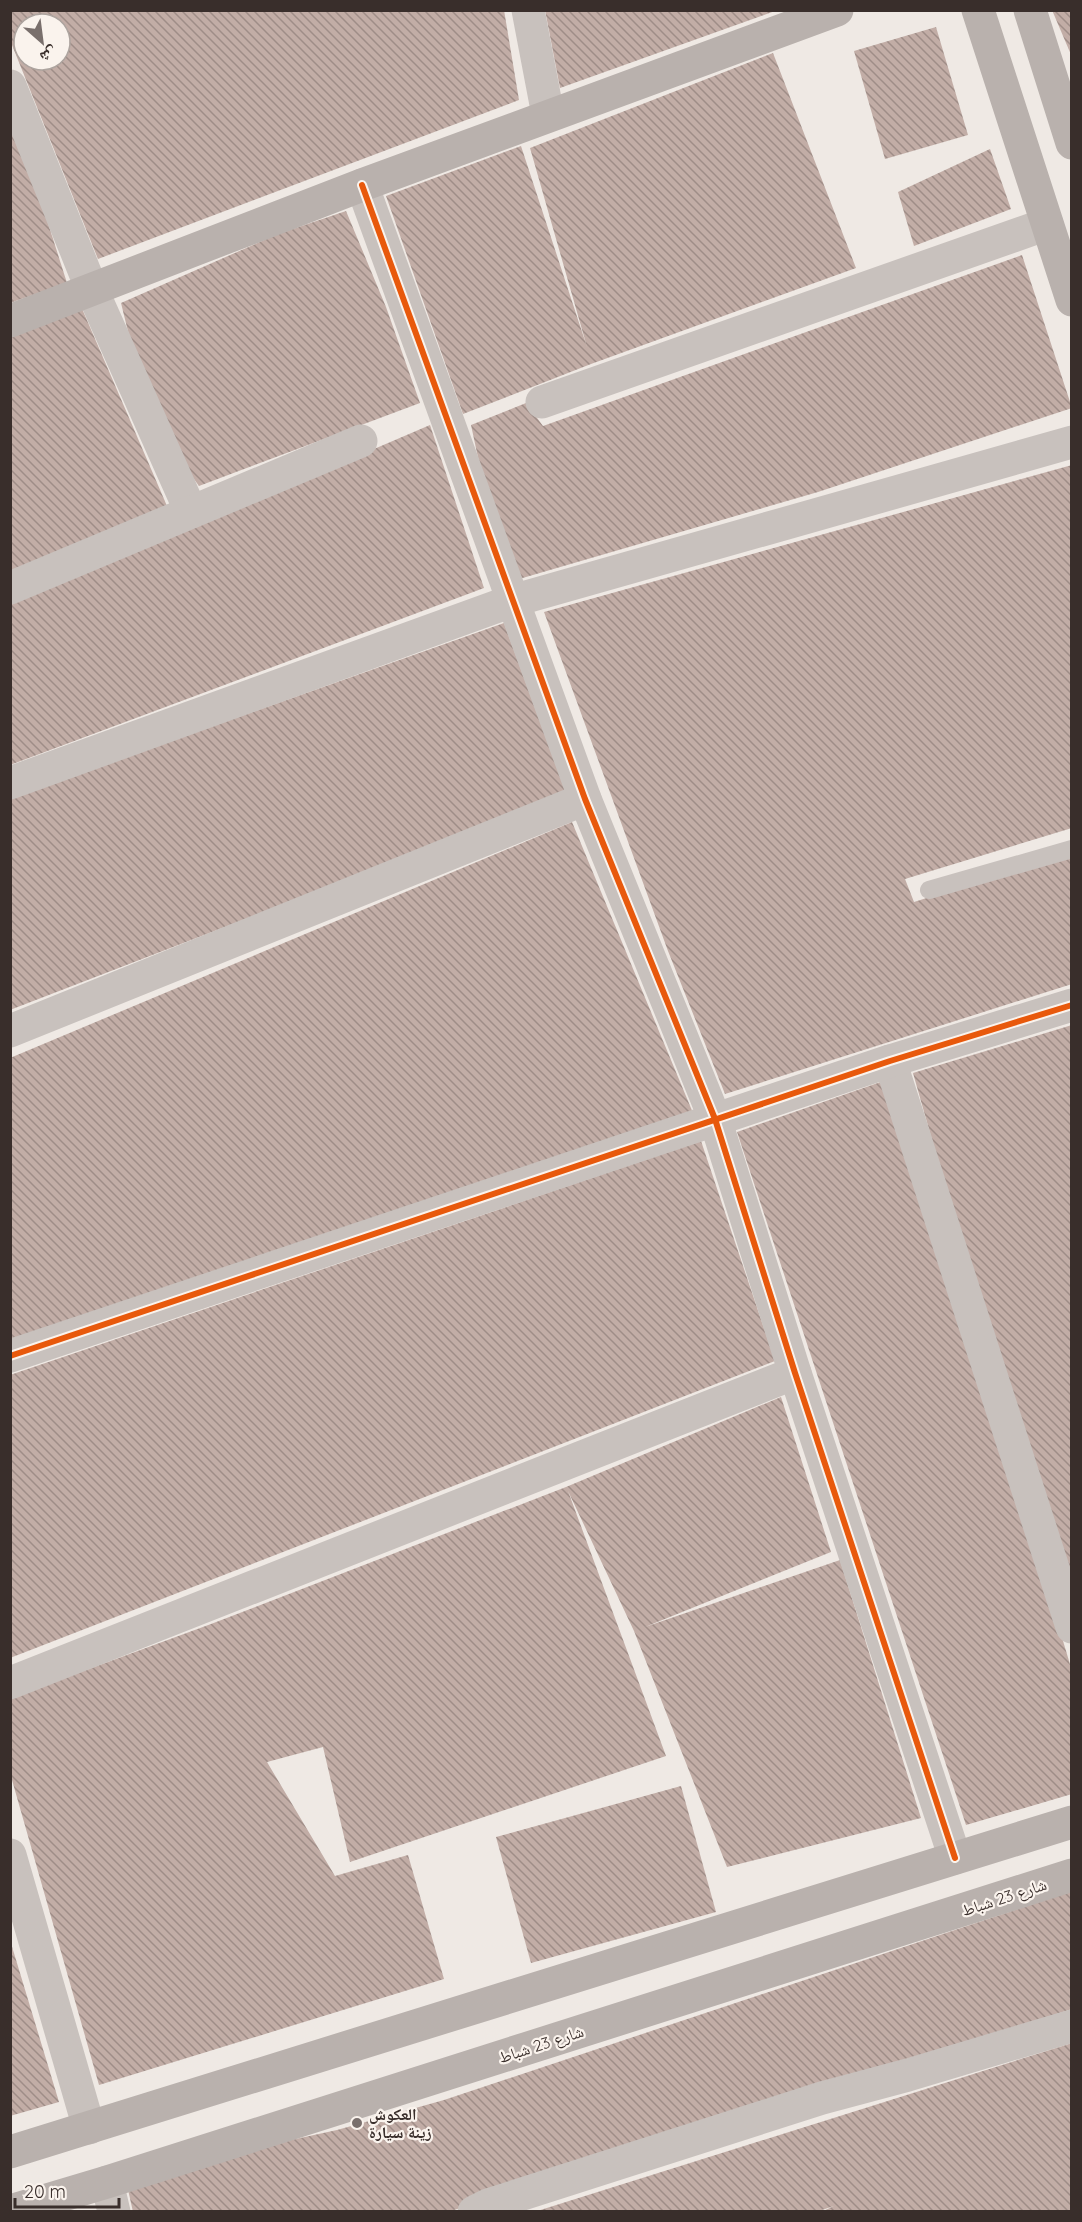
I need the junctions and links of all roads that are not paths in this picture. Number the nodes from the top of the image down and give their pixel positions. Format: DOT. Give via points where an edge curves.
graph roads {
  1 [pos="528,10"];
  2 [pos="837,10"];
  3 [pos="978,10"];
  4 [pos="1030,10"];
  5 [pos="12,94"];
  6 [pos="548,115"];
  7 [pos="1071,143"];
  8 [pos="362,185"];
  9 [pos="1047,224"];
  10 [pos="92,290"];
  11 [pos="1071,300"];
  12 [pos="10,321"];
  13 [pos="542,402"];
  14 [pos="361,441"];
  15 [pos="1071,442"];
  16 [pos="191,512"];
  17 [pos="10,588"];
  18 [pos="512,601"];
  19 [pos="10,783"];
  20 [pos="585,799"];
  21 [pos="1071,849"];
  22 [pos="929,890"];
  23 [pos="1071,1005"];
  24 [pos="10,1031"];
  25 [pos="890,1061"];
  26 [pos="715,1119"];
  27 [pos="10,1356"];
  28 [pos="795,1373"];
  29 [pos="1071,1627"];
  30 [pos="10,1683"];
  31 [pos="1071,1822"];
  32 [pos="10,1855"];
  33 [pos="955,1858"];
  34 [pos="1071,1875"];
  35 [pos="1071,2026"];
  36 [pos="89,2128"];
  37 [pos="10,2152"];
  38 [pos="110,2197"];
  39 [pos="10,2211"];
  40 [pos="474,2211"];
  1 -- 6 [label="street"];
  2 -- 6 [label="main road"];
  3 -- 9 [label="main road"];
  4 -- 7 [label="main road"];
  5 -- 10 [label="street"];
  6 -- 8 [label="main road"];
  8 -- 10 [label="main road"];
  8 -- 18 [label="street"];
  9 -- 11 [label="main road"];
  9 -- 13 [label="street"];
  10 -- 12 [label="main road"];
  10 -- 16 [label="street"];
  14 -- 16 [label="street"];
  15 -- 18 [label="street"];
  16 -- 17 [label="street"];
  18 -- 19 [label="street"];
  18 -- 20 [label="street"];
  20 -- 24 [label="street"];
  20 -- 26 [label="street"];
  21 -- 22 [label="lane"];
  23 -- 25 [label="street"];
  25 -- 26 [label="street"];
  25 -- 29 [label="street"];
  26 -- 27 [label="street"];
  26 -- 28 [label="street"];
  28 -- 30 [label="street"];
  28 -- 33 [label="street"];
  31 -- 33 [label="main road"];
  32 -- 36 [label="street"];
  33 -- 36 [label="main road"];
  34 -- 38 [label="main road, شارع 23 شباط"];
  35 -- 40 [label="street" via="822,2098"];
  36 -- 37 [label="main road"];
  38 -- 39 [label="main road, شارع 23 شباط"];
}
